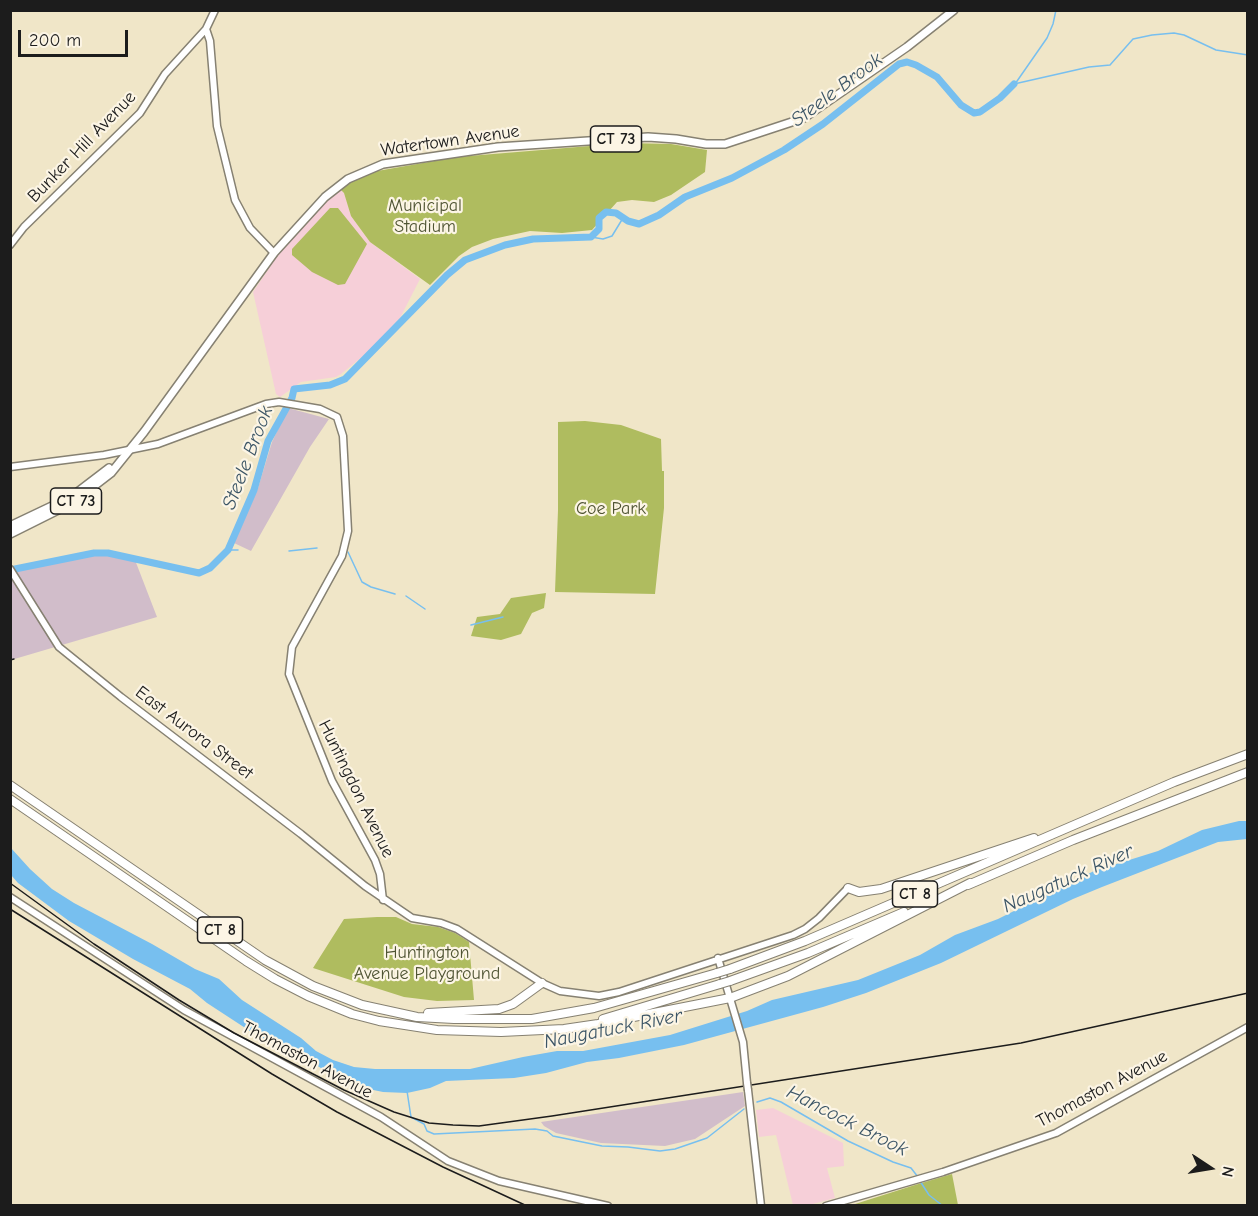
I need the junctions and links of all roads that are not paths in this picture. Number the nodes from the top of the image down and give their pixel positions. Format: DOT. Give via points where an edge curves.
graph roads {
  1 [pos="215,10"];
  2 [pos="954,10"];
  3 [pos="206,29"];
  4 [pos="10,245"];
  5 [pos="274,253"];
  6 [pos="129,451"];
  7 [pos="10,467"];
  8 [pos="10,525"];
  9 [pos="10,534"];
  10 [pos="10,569"];
  11 [pos="1248,754"];
  12 [pos="1248,772"];
  13 [pos="10,785"];
  14 [pos="10,799"];
  15 [pos="1097,815"];
  16 [pos="970,884"];
  17 [pos="848,888"];
  18 [pos="10,897"];
  19 [pos="382,900"];
  20 [pos="718,958"];
  21 [pos="542,983"];
  22 [pos="330,993"];
  23 [pos="730,998"];
  24 [pos="1248,1026"];
  25 [pos="533,1030"];
  26 [pos="608,1206"];
  27 [pos="761,1206"];
  28 [pos="826,1206"];
  1 -- 3 [label="main road, Bunker Hill Avenue"];
  2 -- 5 [label="main road, Watertown Avenue / CT 73" via="804,118 724,144 662,137 625,138 498,147 383,165 348,179 325,197"];
  3 -- 4 [label="main road, Bunker Hill Avenue" via="165,74 136,118"];
  3 -- 5 [label="main road" via="217,126 235,200 250,228"];
  5 -- 6 [label="main road, Watertown Avenue / CT 73"];
  6 -- 7 [label="main road"];
  6 -- 8 [label="main road, CT 73" via="70,497"];
  6 -- 9 [label="main road, CT 73" via="95,487"];
  6 -- 19 [label="main road, Huntingdon Avenue" via="279,402 332,412 340,422 348,531 342,556 292,647 289,674 332,781 375,860"];
  10 -- 19 [label="main road, East Aurora Street" via="59,647"];
  11 -- 15 [label="highway, CT 8"];
  12 -- 16 [label="highway, CT 8"];
  13 -- 22 [label="highway, CT 8" via="259,956"];
  14 -- 25 [label="highway, CT 8" via="246,961 308,996 352,1014 406,1026 437,1030"];
  15 -- 17 [label="highway" via="881,889 859,892"];
  15 -- 22 [label="highway, CT 8, bridge" via="837,928 730,969 594,1008 532,1019 417,1017 362,1005"];
  16 -- 23 [label="highway" via="788,976"];
  16 -- 25 [label="highway, CT 8, bridge" via="808,953 730,981 598,1020"];
  17 -- 20 [label="main road" via="805,929"];
  18 -- 26 [label="main road, Thomaston Avenue" via="178,1007 381,1117 452,1163 499,1181"];
  19 -- 21 [label="main road" via="412,918 457,929"];
  20 -- 21 [label="main road" via="599,996 560,991"];
  20 -- 23 [label="main road"];
  21 -- 22 [label="highway" via="500,1009 453,1012 420,1013"];
  23 -- 25 [label="highway" via="598,1024"];
  23 -- 27 [label="main road" via="741,1034"];
  24 -- 28 [label="main road, Thomaston Avenue" via="1062,1131"];
}
